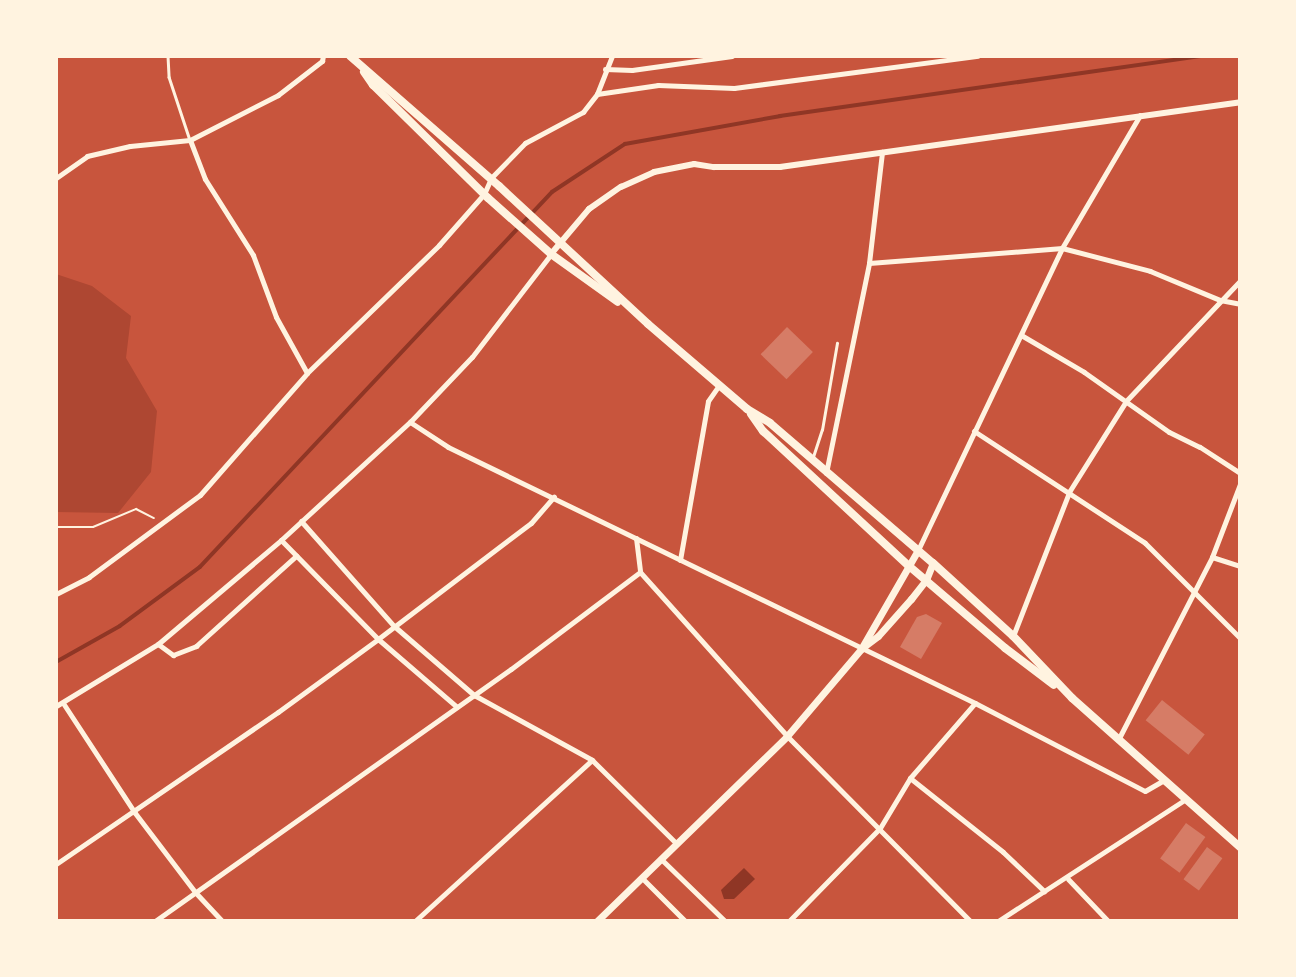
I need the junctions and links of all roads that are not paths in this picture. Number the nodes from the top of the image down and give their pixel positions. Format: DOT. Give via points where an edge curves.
graph roads {
  1 [pos="168,56"];
  2 [pos="323,56"];
  3 [pos="350,56"];
  4 [pos="612,56"];
  5 [pos="732,56"];
  6 [pos="978,56"];
  7 [pos="358,64"];
  8 [pos="605,69"];
  9 [pos="597,94"];
  10 [pos="1240,103"];
  11 [pos="1140,115"];
  12 [pos="190,140"];
  13 [pos="882,152"];
  14 [pos="56,178"];
  15 [pos="491,178"];
  16 [pos="486,196"];
  17 [pos="559,241"];
  18 [pos="1062,248"];
  19 [pos="551,254"];
  20 [pos="869,263"];
  21 [pos="1240,281"];
  22 [pos="1220,300"];
  23 [pos="1240,304"];
  24 [pos="648,324"];
  25 [pos="1021,335"];
  26 [pos="837,343"];
  27 [pos="307,373"];
  28 [pos="719,385"];
  29 [pos="1126,401"];
  30 [pos="747,409"];
  31 [pos="410,422"];
  32 [pos="974,431"];
  33 [pos="812,460"];
  34 [pos="826,472"];
  35 [pos="1240,473"];
  36 [pos="1240,484"];
  37 [pos="1069,492"];
  38 [pos="554,497"];
  39 [pos="301,521"];
  40 [pos="636,538"];
  41 [pos="281,540"];
  42 [pos="918,550"];
  43 [pos="296,556"];
  44 [pos="1212,557"];
  45 [pos="680,560"];
  46 [pos="933,563"];
  47 [pos="909,566"];
  48 [pos="1240,566"];
  49 [pos="640,572"];
  50 [pos="926,580"];
  51 [pos="1194,589"];
  52 [pos="56,594"];
  53 [pos="394,626"];
  54 [pos="1013,636"];
  55 [pos="1240,638"];
  56 [pos="378,639"];
  57 [pos="158,644"];
  58 [pos="861,649"];
  59 [pos="474,695"];
  60 [pos="1072,698"];
  61 [pos="63,703"];
  62 [pos="975,703"];
  63 [pos="56,706"];
  64 [pos="457,707"];
  65 [pos="787,736"];
  66 [pos="1118,740"];
  67 [pos="592,760"];
  68 [pos="910,778"];
  69 [pos="1164,780"];
  70 [pos="1186,799"];
  71 [pos="135,813"];
  72 [pos="880,828"];
  73 [pos="676,844"];
  74 [pos="1240,847"];
  75 [pos="661,859"];
  76 [pos="56,864"];
  77 [pos="642,878"];
  78 [pos="1068,878"];
  79 [pos="1044,891"];
  80 [pos="195,892"];
  81 [pos="155,921"];
  82 [pos="222,921"];
  83 [pos="415,921"];
  84 [pos="597,921"];
  85 [pos="685,921"];
  86 [pos="725,921"];
  87 [pos="789,921"];
  88 [pos="970,921"];
  89 [pos="998,921"];
  90 [pos="1108,921"];
  1 -- 12 [label="lane" via="169,77"];
  2 -- 12 [label="street" via="278,95"];
  3 -- 7 [label="main road"];
  4 -- 8 [label="street"];
  5 -- 8 [label="street" via="632,70"];
  6 -- 9 [label="street" via="734,88 658,85"];
  7 -- 15 [label="main road"];
  7 -- 16 [label="main road" via="373,85"];
  8 -- 9 [label="street"];
  9 -- 15 [label="street" via="583,113 525,143"];
  10 -- 11 [label="street"];
  11 -- 13 [label="street"];
  11 -- 18 [label="street"];
  12 -- 14 [label="street" via="87,156"];
  12 -- 27 [label="street" via="205,179 253,256 276,317"];
  13 -- 17 [label="street" via="780,167 694,164 654,172 589,209"];
  13 -- 20 [label="street"];
  15 -- 16 [label="street"];
  15 -- 17 [label="main road"];
  16 -- 19 [label="main road"];
  16 -- 27 [label="street"];
  17 -- 19 [label="street"];
  17 -- 24 [label="main road"];
  18 -- 20 [label="street"];
  18 -- 22 [label="street" via="1150,271"];
  18 -- 25 [label="street"];
  19 -- 24 [label="main road"];
  19 -- 31 [label="street" via="472,357"];
  20 -- 34 [label="street"];
  21 -- 22 [label="street"];
  22 -- 23 [label="street"];
  22 -- 29 [label="street"];
  24 -- 28 [label="main road"];
  25 -- 29 [label="street"];
  25 -- 32 [label="street"];
  26 -- 33 [label="lane" via="822,430"];
  27 -- 52 [label="street" via="200,495 89,577"];
  28 -- 30 [label="main road"];
  28 -- 45 [label="street" via="708,401"];
  29 -- 35 [label="street"];
  29 -- 37 [label="street"];
  30 -- 33 [label="main road"];
  30 -- 47 [label="main road" via="763,430"];
  31 -- 38 [label="street" via="449,447"];
  31 -- 39 [label="street"];
  32 -- 37 [label="street"];
  32 -- 42 [label="street"];
  33 -- 34 [label="main road"];
  34 -- 42 [label="main road"];
  36 -- 44 [label="street"];
  37 -- 51 [label="street" via="1145,543"];
  37 -- 54 [label="street"];
  38 -- 40 [label="street"];
  38 -- 53 [label="street" via="531,523"];
  39 -- 41 [label="street"];
  39 -- 53 [label="street"];
  40 -- 45 [label="street"];
  40 -- 49 [label="street"];
  41 -- 43 [label="street"];
  41 -- 57 [label="street"];
  42 -- 46 [label="main road"];
  42 -- 47 [label="main road"];
  43 -- 56 [label="street"];
  43 -- 57 [label="street" via="196,646 173,655"];
  44 -- 48 [label="street"];
  44 -- 51 [label="street"];
  45 -- 58 [label="street"];
  46 -- 50 [label="main road"];
  46 -- 54 [label="main road"];
  47 -- 50 [label="main road"];
  47 -- 58 [label="main road"];
  49 -- 59 [label="street"];
  49 -- 65 [label="street"];
  50 -- 58 [label="main road"];
  50 -- 60 [label="main road"];
  51 -- 55 [label="street"];
  51 -- 66 [label="street"];
  53 -- 56 [label="street"];
  53 -- 59 [label="street"];
  54 -- 60 [label="main road"];
  56 -- 64 [label="street"];
  56 -- 71 [label="street"];
  57 -- 61 [label="street"];
  58 -- 62 [label="street"];
  58 -- 65 [label="main road"];
  59 -- 64 [label="street"];
  59 -- 67 [label="street"];
  60 -- 66 [label="main road"];
  61 -- 63 [label="street"];
  61 -- 71 [label="street"];
  62 -- 68 [label="street"];
  62 -- 69 [label="street" via="1145,791"];
  64 -- 80 [label="street"];
  65 -- 72 [label="street"];
  65 -- 73 [label="main road"];
  66 -- 69 [label="main road"];
  67 -- 73 [label="street"];
  67 -- 83 [label="street"];
  68 -- 72 [label="street"];
  68 -- 79 [label="street"];
  69 -- 70 [label="main road"];
  70 -- 74 [label="main road"];
  70 -- 78 [label="street"];
  71 -- 76 [label="street"];
  71 -- 80 [label="street"];
  72 -- 87 [label="street"];
  72 -- 88 [label="street"];
  73 -- 75 [label="main road"];
  75 -- 77 [label="main road"];
  75 -- 86 [label="street"];
  77 -- 84 [label="main road"];
  77 -- 85 [label="street"];
  78 -- 79 [label="street"];
  78 -- 90 [label="street"];
  79 -- 89 [label="street"];
  80 -- 81 [label="street"];
  80 -- 82 [label="street"];
}
